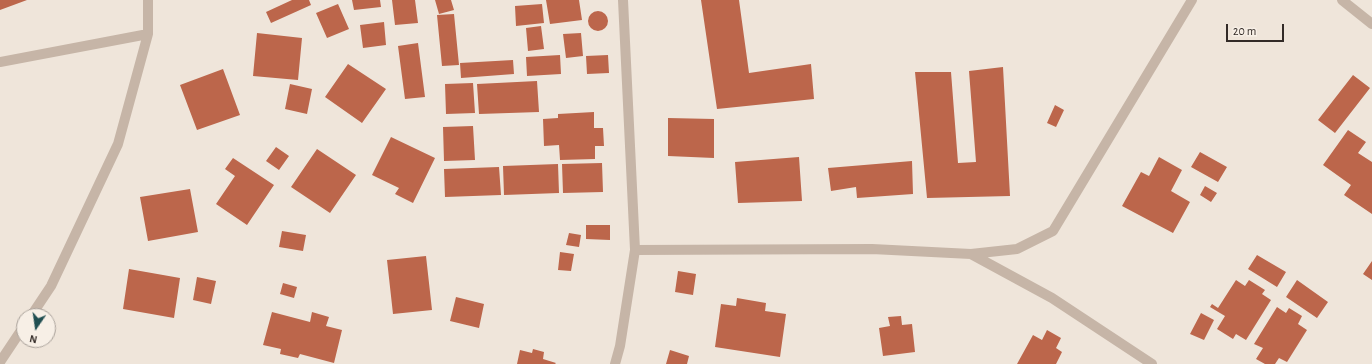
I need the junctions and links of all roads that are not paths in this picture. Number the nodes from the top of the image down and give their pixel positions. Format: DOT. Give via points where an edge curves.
graph roads {
  1 [pos="148,0"];
  2 [pos="623,0"];
  3 [pos="1192,0"];
  4 [pos="1342,0"];
  5 [pos="1372,24"];
  6 [pos="148,34"];
  7 [pos="0,62"];
  8 [pos="635,250"];
  9 [pos="971,254"];
  10 [pos="36,308"];
  11 [pos="16,338"];
  12 [pos="0,362"];
  13 [pos="615,364"];
  14 [pos="1152,364"];
  1 -- 6 [label="street"];
  2 -- 8 [label="street"];
  3 -- 9 [label="street" via="1053,231 1017,249"];
  4 -- 5 [label="street"];
  6 -- 7 [label="street"];
  6 -- 10 [label="street" via="118,144 51,286"];
  8 -- 9 [label="street" via="872,249"];
  8 -- 13 [label="street"];
  9 -- 14 [label="street" via="1052,298"];
  11 -- 12 [label="street"];
}
